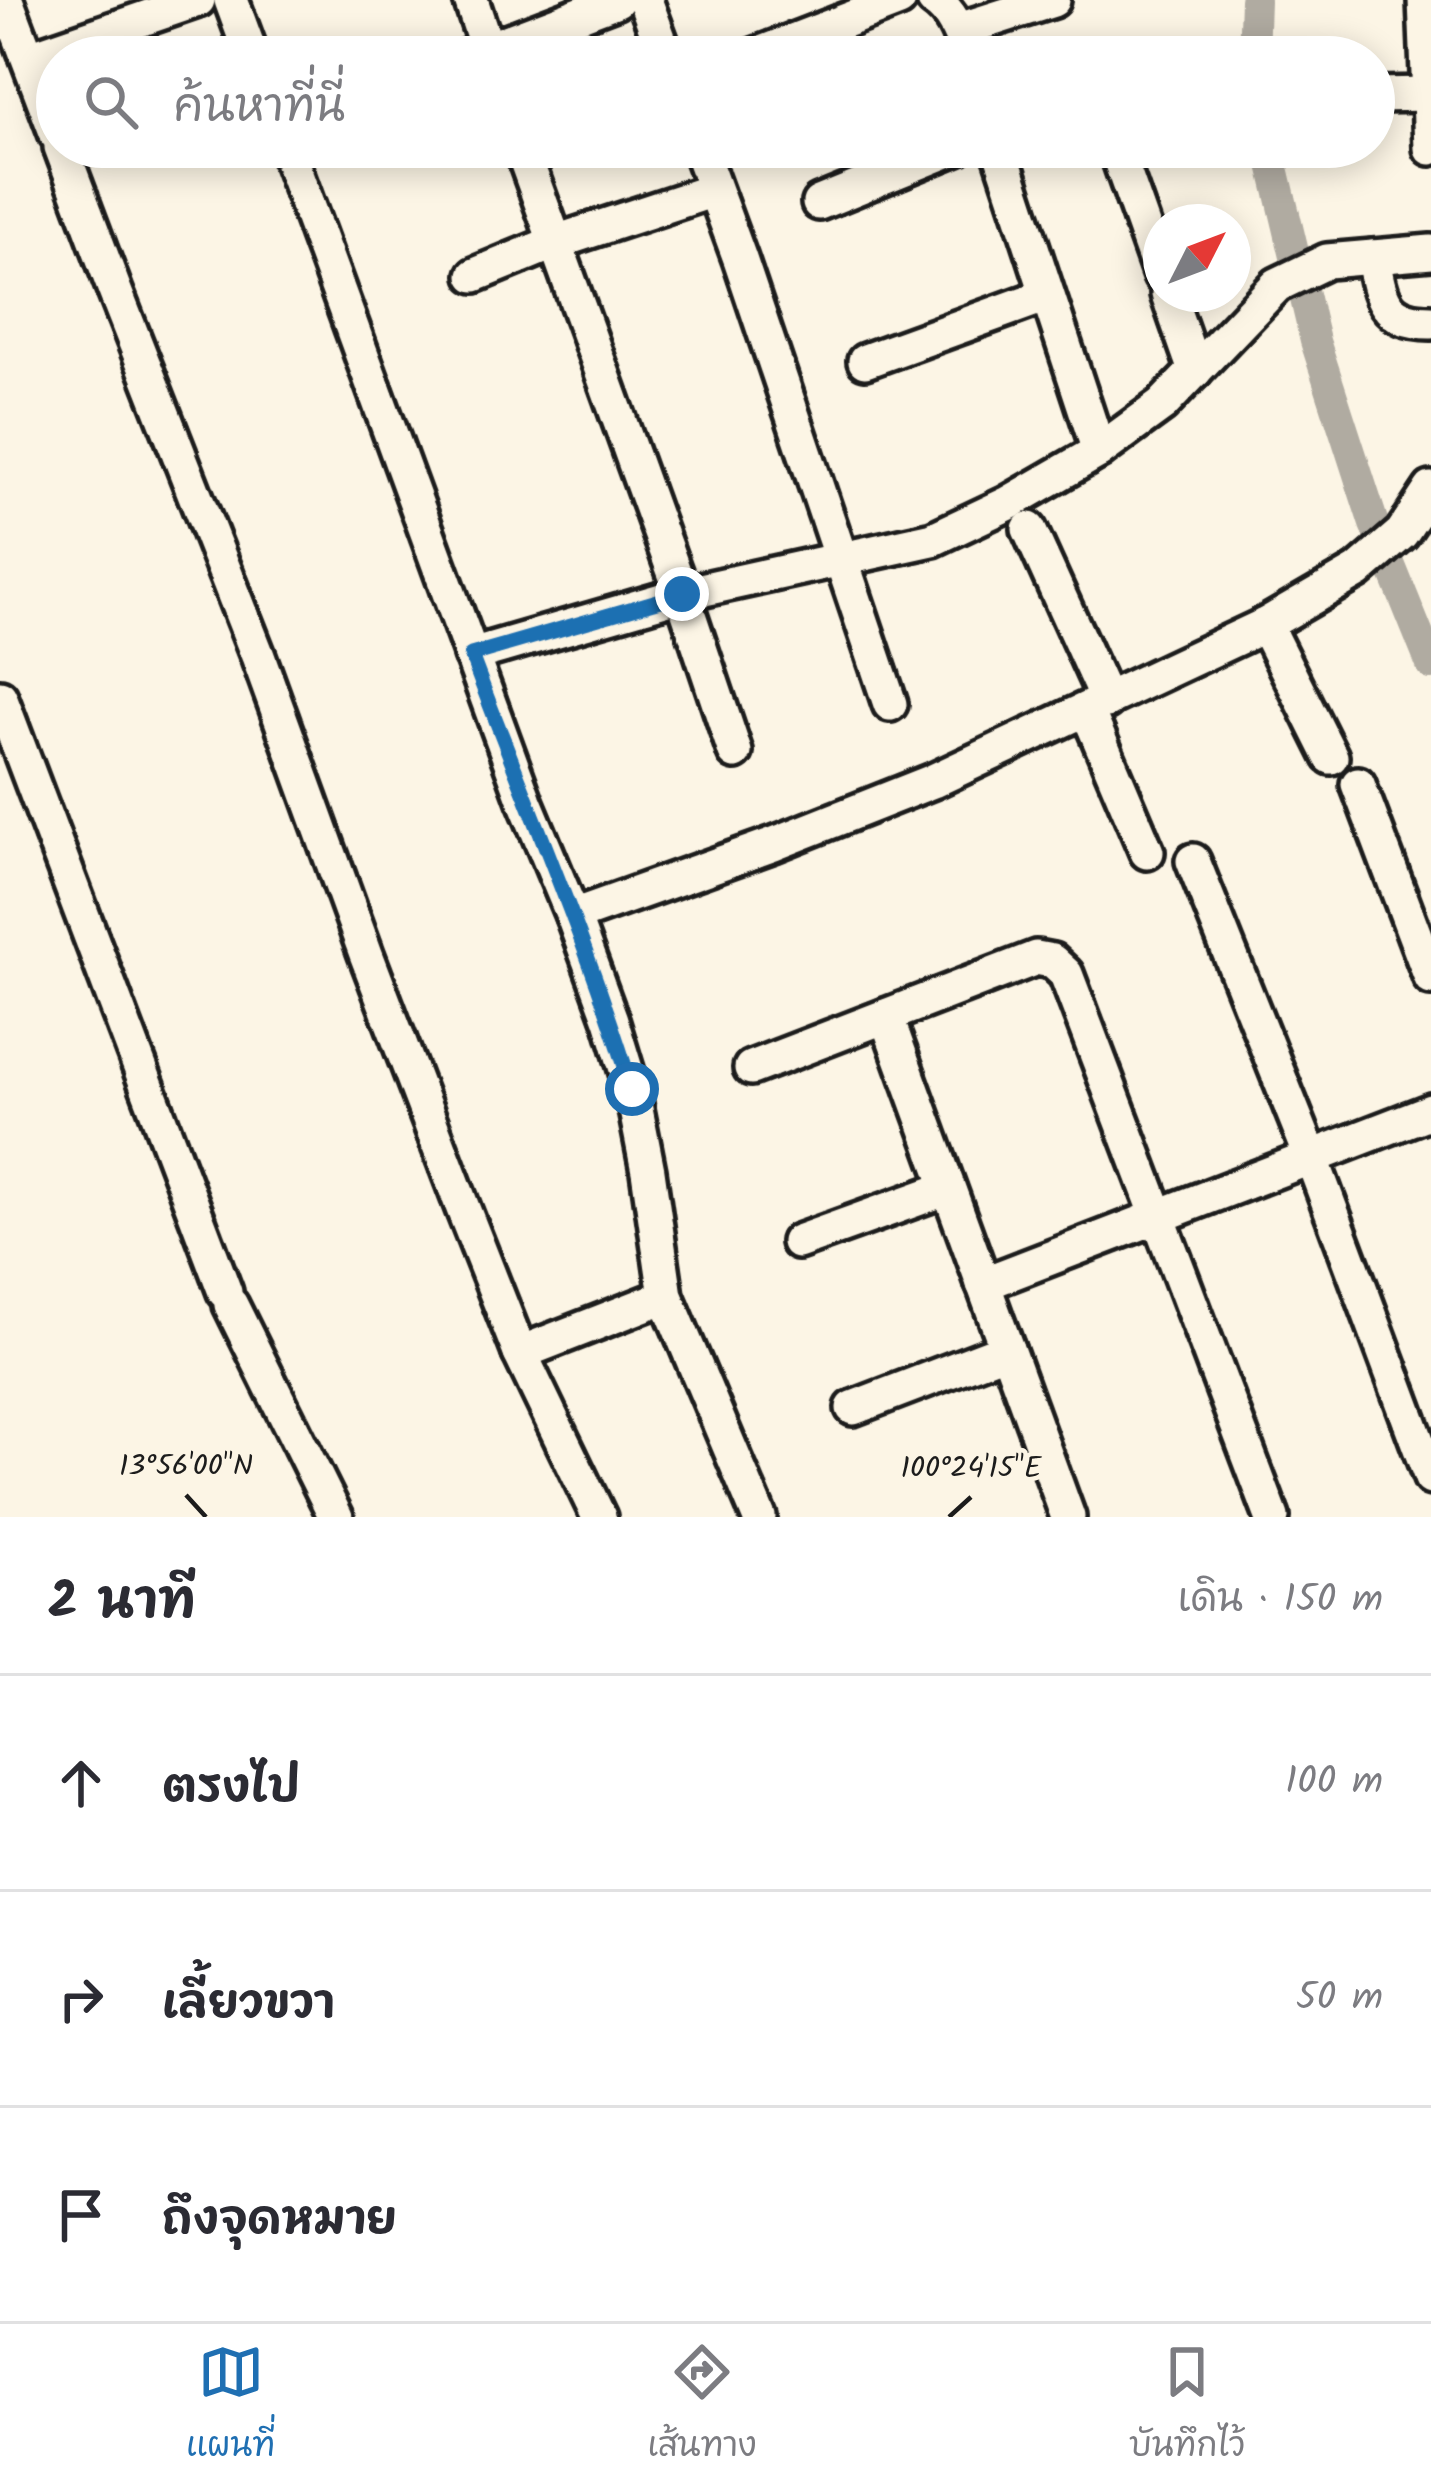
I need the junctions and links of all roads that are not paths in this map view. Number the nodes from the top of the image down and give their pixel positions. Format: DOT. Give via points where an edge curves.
graph roads {
  1 [pos="6,0"];
  2 [pos="198,0"];
  3 [pos="230,0"];
  4 [pos="471,0"];
  5 [pos="617,0"];
  6 [pos="645,0"];
  7 [pos="899,0"];
  8 [pos="934,0"];
  9 [pos="1053,0"];
  10 [pos="1425,0"];
  11 [pos="92,36"];
  12 [pos="244,36"];
  13 [pos="478,36"];
  14 [pos="527,36"];
  15 [pos="658,36"];
  16 [pos="806,36"];
  17 [pos="959,36"];
  18 [pos="980,36"];
  19 [pos="36,55"];
  20 [pos="28,58"];
  21 [pos="36,79"];
  22 [pos="1429,94"];
  23 [pos="1395,95"];
  24 [pos="1431,148"];
  25 [pos="70,168"];
  26 [pos="294,168"];
  27 [pos="528,168"];
  28 [pos="707,168"];
  29 [pos="905,168"];
  30 [pos="1006,168"];
  31 [pos="1122,168"];
  32 [pos="715,190"];
  33 [pos="819,203"];
  34 [pos="1143,226"];
  35 [pos="554,243"];
  36 [pos="1431,252"];
  37 [pos="1373,257"];
  38 [pos="475,275"];
  39 [pos="1048,295"];
  40 [pos="1174,312"];
  41 [pos="1431,322"];
  42 [pos="865,361"];
  43 [pos="1195,370"];
  44 [pos="1099,451"];
  45 [pos="1431,489"];
  46 [pos="1029,529"];
  47 [pos="841,560"];
  48 [pos="682,594"];
  49 [pos="1265,626"];
  50 [pos="471,655"];
  51 [pos="0,697"];
  52 [pos="890,704"];
  53 [pos="1097,706"];
  54 [pos="735,752"];
  55 [pos="1331,757"];
  56 [pos="1358,784"];
  57 [pos="1147,852"];
  58 [pos="1193,861"];
  59 [pos="573,916"];
  60 [pos="1431,977"];
  61 [pos="886,1016"];
  62 [pos="751,1068"];
  63 [pos="1431,1111"];
  64 [pos="1312,1159"];
  65 [pos="948,1188"];
  66 [pos="1160,1218"];
  67 [pos="798,1243"];
  68 [pos="983,1284"];
  69 [pos="666,1296"];
  70 [pos="1006,1349"];
  71 [pos="520,1353"];
  72 [pos="853,1408"];
  73 [pos="1431,1478"];
  74 [pos="336,1517"];
  75 [pos="599,1517"];
  76 [pos="760,1517"];
  77 [pos="1068,1517"];
  78 [pos="1272,1517"];
  1 -- 20 [label="street"];
  2 -- 11 [label="street"];
  3 -- 12 [label="street"];
  4 -- 13 [label="street"];
  5 -- 14 [label="street"];
  6 -- 15 [label="street"];
  7 -- 16 [label="street"];
  8 -- 17 [label="street"];
  9 -- 18 [label="street"];
  10 -- 22 [label="street"];
  19 -- 20 [label="street"];
  20 -- 21 [label="street"];
  22 -- 23 [label="street"];
  22 -- 24 [label="street"];
  25 -- 71 [label="street"];
  26 -- 50 [label="street"];
  27 -- 35 [label="street"];
  28 -- 32 [label="street"];
  29 -- 33 [label="street"];
  30 -- 39 [label="street"];
  31 -- 34 [label="street"];
  32 -- 35 [label="street"];
  32 -- 47 [label="street"];
  35 -- 38 [label="street"];
  35 -- 48 [label="street"];
  36 -- 37 [label="street"];
  37 -- 41 [label="street" via="1388,307 1407,322"];
  37 -- 43 [label="street" via="1328,261 1277,285"];
  39 -- 42 [label="street"];
  39 -- 44 [label="street"];
  40 -- 43 [label="street"];
  43 -- 44 [label="street"];
  44 -- 47 [label="street" via="946,534"];
  45 -- 49 [label="street" via="1402,533 1358,572"];
  46 -- 53 [label="street"];
  47 -- 48 [label="street"];
  47 -- 52 [label="street"];
  48 -- 50 [label="street"];
  48 -- 54 [label="street"];
  49 -- 53 [label="street"];
  49 -- 55 [label="street"];
  50 -- 59 [label="street"];
  51 -- 74 [label="street" via="228,1299"];
  53 -- 57 [label="street"];
  53 -- 59 [label="street" via="933,782"];
  56 -- 60 [label="street"];
  58 -- 64 [label="street"];
  59 -- 69 [label="street" via="632,1089"];
  61 -- 62 [label="street"];
  61 -- 65 [label="street"];
  61 -- 66 [label="street" via="1036,958 1052,961 1066,974"];
  63 -- 64 [label="street"];
  64 -- 66 [label="street"];
  64 -- 73 [label="street"];
  65 -- 67 [label="street"];
  65 -- 68 [label="street"];
  66 -- 68 [label="street"];
  66 -- 78 [label="street"];
  68 -- 70 [label="street"];
  69 -- 71 [label="street"];
  69 -- 76 [label="street"];
  70 -- 72 [label="street"];
  70 -- 77 [label="street"];
  71 -- 75 [label="street"];
}
